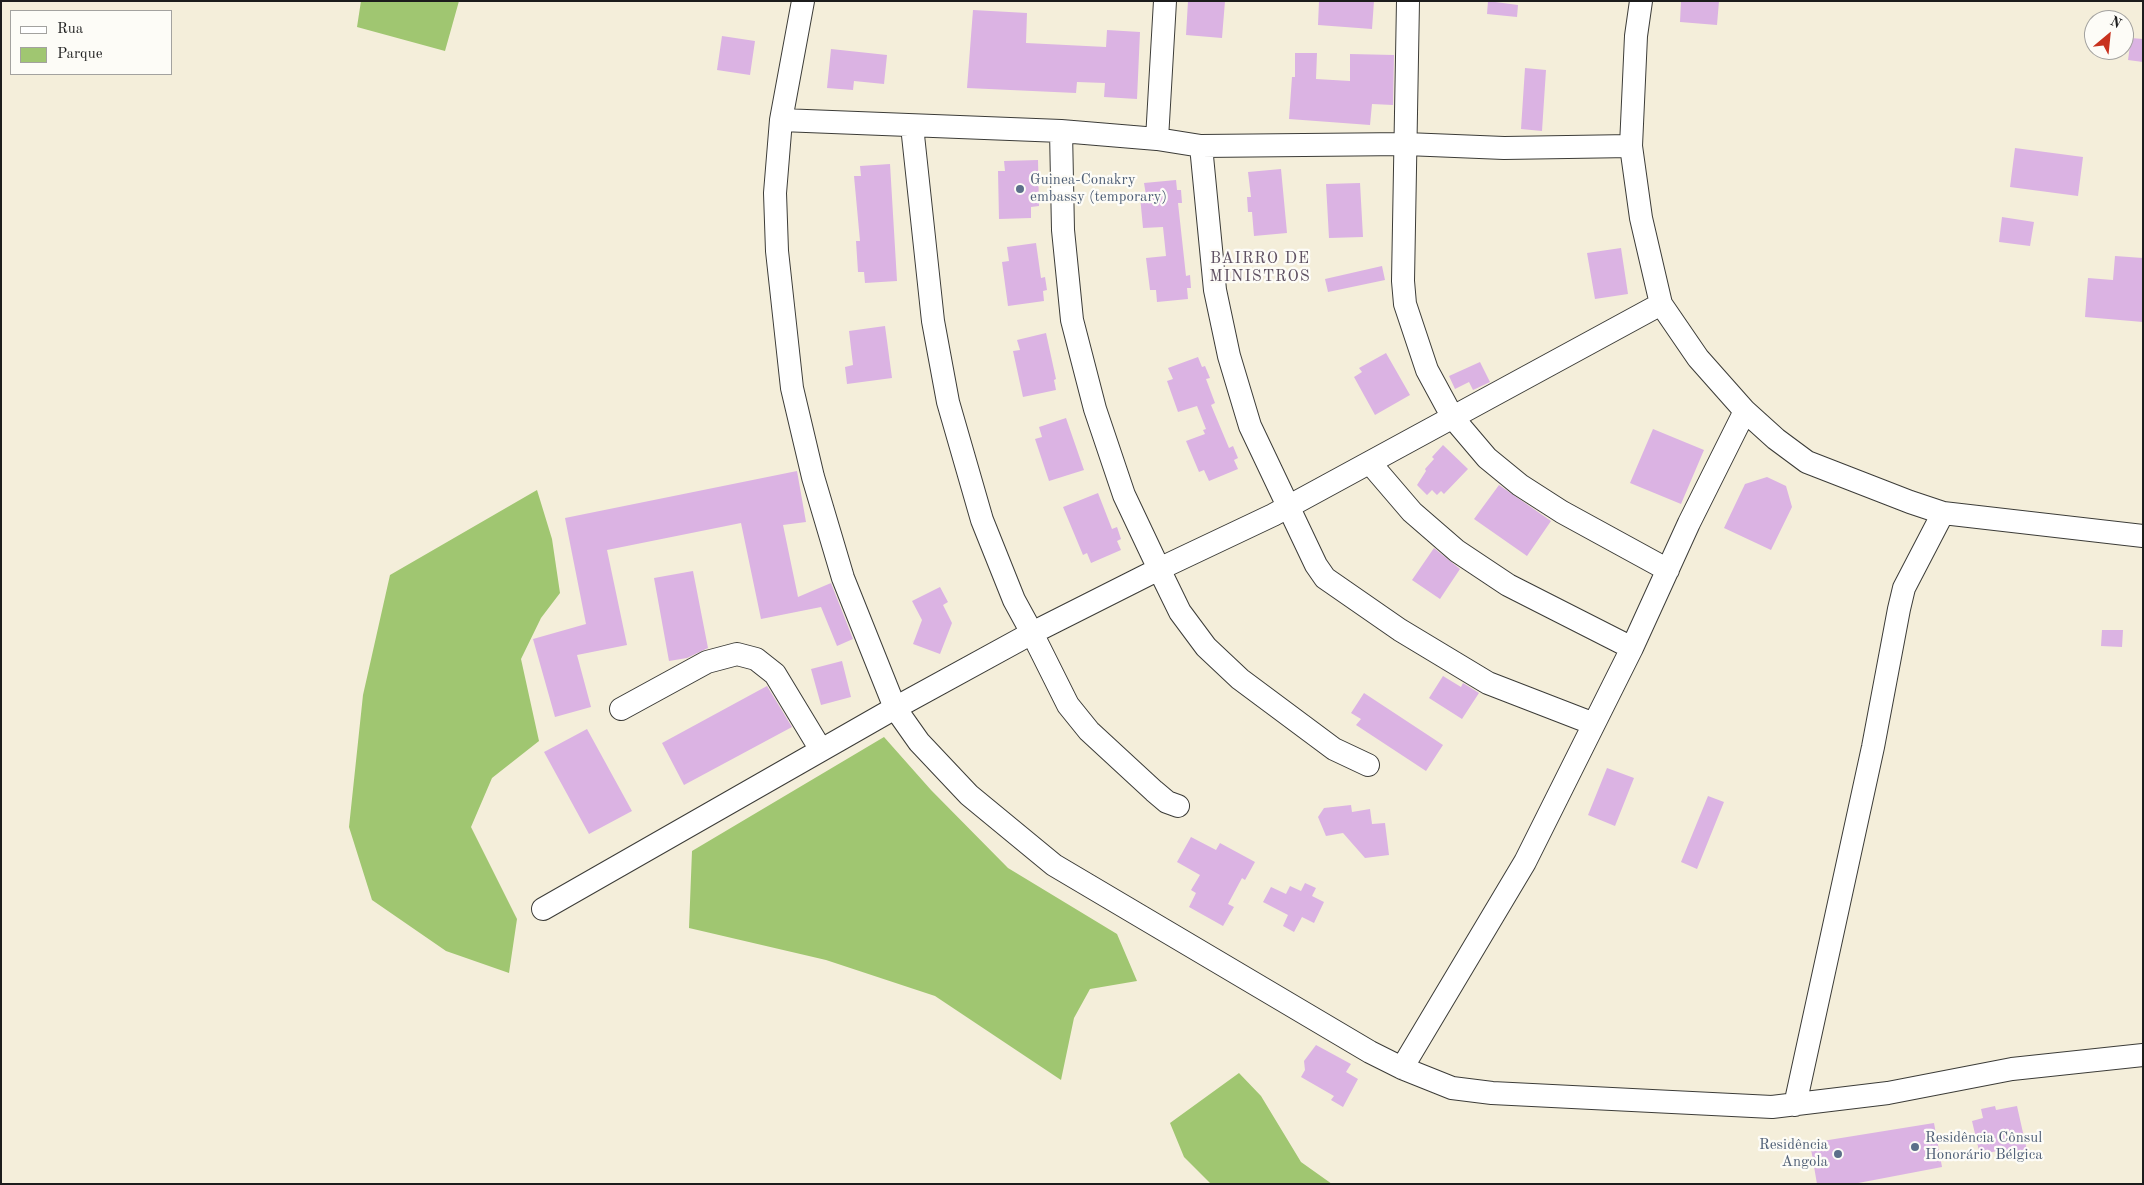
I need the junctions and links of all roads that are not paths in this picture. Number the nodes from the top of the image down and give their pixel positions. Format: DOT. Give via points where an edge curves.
graph roads {
  1 [pos="803,1"];
  2 [pos="1165,1"];
  3 [pos="1408,1"];
  4 [pos="1642,1"];
  5 [pos="781,120"];
  6 [pos="912,126"];
  7 [pos="1061,131"];
  8 [pos="1157,139"];
  9 [pos="1406,144"];
  10 [pos="1200,146"];
  11 [pos="1630,146"];
  12 [pos="1661,304"];
  13 [pos="1745,411"];
  14 [pos="1453,418"];
  15 [pos="1370,463"];
  16 [pos="1288,506"];
  17 [pos="1943,513"];
  18 [pos="2143,536"];
  19 [pos="1159,569"];
  20 [pos="1668,570"];
  21 [pos="1032,633"];
  22 [pos="1632,648"];
  23 [pos="895,708"];
  24 [pos="621,709"];
  25 [pos="1594,724"];
  26 [pos="821,750"];
  27 [pos="1368,765"];
  28 [pos="1178,806"];
  29 [pos="543,909"];
  30 [pos="2143,1055"];
  31 [pos="1402,1068"];
  32 [pos="1795,1105"];
  1 -- 5 [label="street"];
  2 -- 8 [label="street"];
  3 -- 9 [label="street"];
  4 -- 11 [label="street" via="1636,36"];
  5 -- 6 [label="street"];
  5 -- 23 [label="street" via="775,193 777,251 792,388 813,477 843,578"];
  6 -- 7 [label="street"];
  6 -- 21 [label="street" via="933,321 948,402 982,520 1014,600"];
  7 -- 8 [label="street"];
  7 -- 19 [label="street" via="1063,230 1072,320 1095,409 1124,495"];
  8 -- 10 [label="street"];
  9 -- 10 [label="street"];
  9 -- 11 [label="street" via="1504,148"];
  9 -- 14 [label="street" via="1405,304 1427,370"];
  10 -- 16 [label="street" via="1215,290 1229,356 1250,426"];
  11 -- 12 [label="street" via="1641,218"];
  12 -- 13 [label="street" via="1698,358"];
  12 -- 14 [label="street"];
  13 -- 17 [label="street" via="1807,462"];
  13 -- 20 [label="street"];
  14 -- 15 [label="street"];
  14 -- 20 [label="street" via="1487,458 1520,485"];
  15 -- 16 [label="street"];
  15 -- 22 [label="street" via="1412,512 1457,551 1508,585"];
  16 -- 19 [label="street"];
  16 -- 25 [label="street" via="1316,565 1336,587 1488,683"];
  17 -- 18 [label="street"];
  17 -- 32 [label="street" via="1904,588"];
  19 -- 21 [label="street"];
  19 -- 27 [label="street" via="1180,612 1206,647 1233,673 1334,749"];
  20 -- 22 [label="street"];
  21 -- 23 [label="street"];
  21 -- 28 [label="street" via="1068,705 1089,731 1167,802"];
  22 -- 25 [label="street"];
  23 -- 26 [label="street"];
  23 -- 31 [label="street" via="919,742 969,795 1054,865"];
  24 -- 26 [label="street" via="706,662 737,654 756,659 775,674"];
  25 -- 31 [label="street" via="1526,862"];
  26 -- 29 [label="street"];
  30 -- 32 [label="street" via="2012,1068 1888,1093"];
  31 -- 32 [label="street" via="1452,1088 1492,1093 1772,1107"];
}
